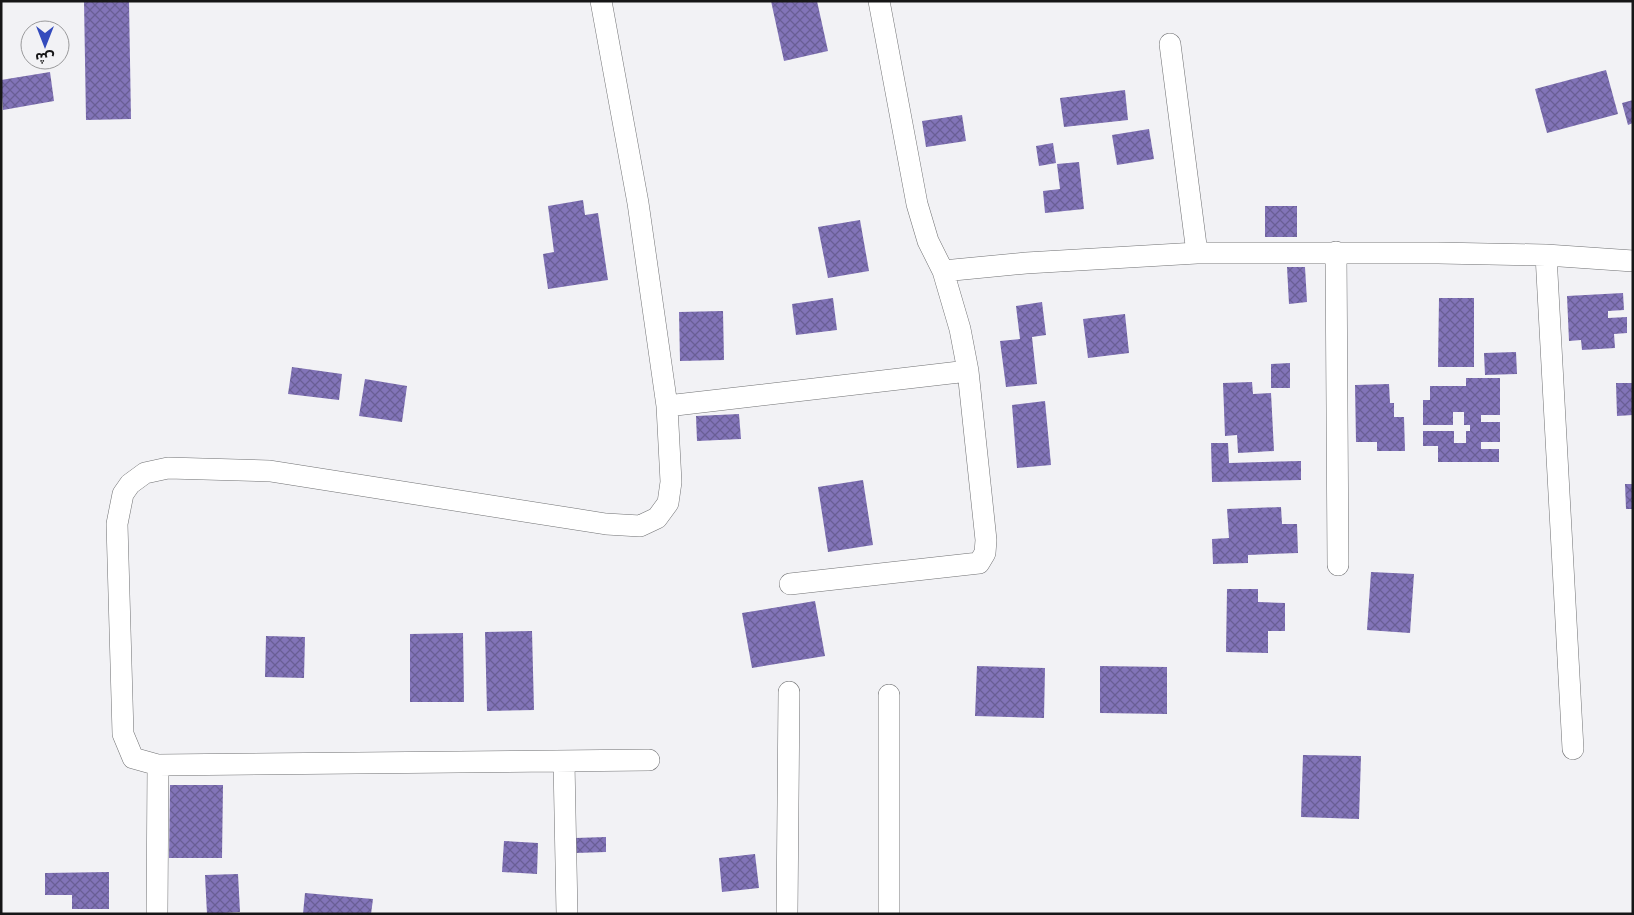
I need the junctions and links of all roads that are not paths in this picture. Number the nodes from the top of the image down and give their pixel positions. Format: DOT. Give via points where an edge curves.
graph roads {
  1 [pos="602,1"];
  2 [pos="879,1"];
  3 [pos="1170,44"];
  4 [pos="1336,252"];
  5 [pos="1197,253"];
  6 [pos="1546,255"];
  7 [pos="1633,261"];
  8 [pos="942,271"];
  9 [pos="968,371"];
  10 [pos="667,406"];
  11 [pos="1338,566"];
  12 [pos="790,584"];
  13 [pos="789,692"];
  14 [pos="889,695"];
  15 [pos="1573,749"];
  16 [pos="649,760"];
  17 [pos="564,762"];
  18 [pos="158,765"];
  19 [pos="157,914"];
  20 [pos="566,914"];
  21 [pos="787,914"];
  22 [pos="889,914"];
  1 -- 10 [label="street" via="638,203"];
  2 -- 8 [label="street" via="917,204 928,241"];
  3 -- 5 [label="street"];
  4 -- 5 [label="street"];
  4 -- 6 [label="street"];
  4 -- 11 [label="street"];
  5 -- 8 [label="street"];
  6 -- 7 [label="street"];
  6 -- 15 [label="street"];
  8 -- 9 [label="street" via="960,329"];
  9 -- 10 [label="street"];
  9 -- 12 [label="street" via="986,540 979,563"];
  10 -- 18 [label="street" via="671,482 668,503 657,518 640,526 606,524 270,471 168,468 145,474 130,484 123,494 117,524 123,734 133,758"];
  13 -- 21 [label="street"];
  14 -- 22 [label="street"];
  16 -- 17 [label="street"];
  17 -- 18 [label="street"];
  17 -- 20 [label="street"];
  18 -- 19 [label="street"];
}
